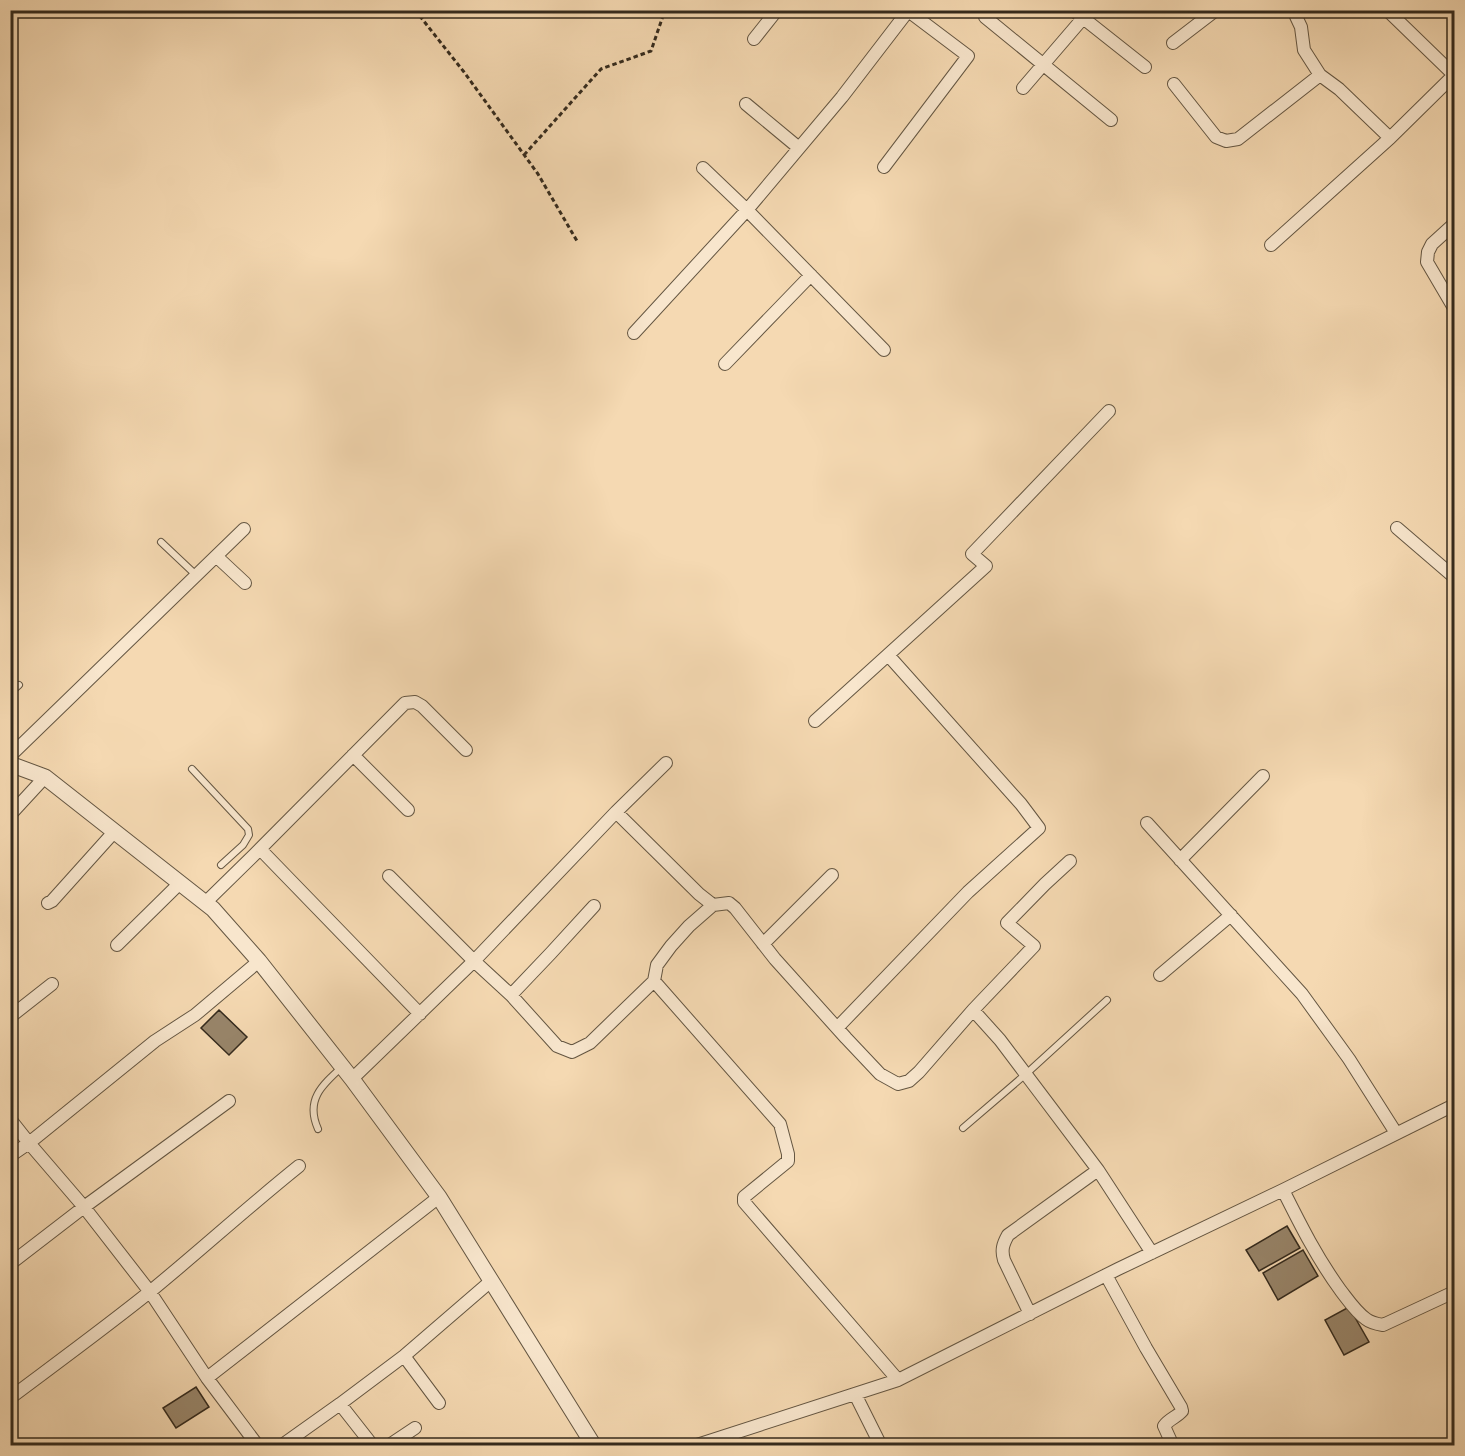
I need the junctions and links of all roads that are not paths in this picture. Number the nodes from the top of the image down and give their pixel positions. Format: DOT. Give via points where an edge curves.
graph roads {
  1 [pos="777,10"];
  2 [pos="1216,10"];
  3 [pos="1293,10"];
  4 [pos="1387,10"];
  5 [pos="907,11"];
  6 [pos="1082,13"];
  7 [pos="985,17"];
  8 [pos="754,39"];
  9 [pos="1173,43"];
  10 [pos="1043,65"];
  11 [pos="1145,67"];
  12 [pos="1320,75"];
  13 [pos="1455,75"];
  14 [pos="1174,84"];
  15 [pos="1023,88"];
  16 [pos="746,104"];
  17 [pos="1111,120"];
  18 [pos="1390,138"];
  19 [pos="799,148"];
  20 [pos="884,166"];
  21 [pos="703,168"];
  22 [pos="747,210"];
  23 [pos="1455,224"];
  24 [pos="1271,245"];
  25 [pos="811,275"];
  26 [pos="1455,308"];
  27 [pos="634,333"];
  28 [pos="884,350"];
  29 [pos="726,364"];
  30 [pos="1109,411"];
  31 [pos="1397,528"];
  32 [pos="244,529"];
  33 [pos="161,542"];
  34 [pos="216,556"];
  35 [pos="196,574"];
  36 [pos="1455,577"];
  37 [pos="245,583"];
  38 [pos="888,655"];
  39 [pos="19,685"];
  40 [pos="10,693"];
  41 [pos="814,721"];
  42 [pos="466,750"];
  43 [pos="353,755"];
  44 [pos="10,756"];
  45 [pos="666,763"];
  46 [pos="10,764"];
  47 [pos="192,769"];
  48 [pos="1263,776"];
  49 [pos="45,777"];
  50 [pos="408,810"];
  51 [pos="616,812"];
  52 [pos="10,815"];
  53 [pos="1147,823"];
  54 [pos="114,832"];
  55 [pos="243,845"];
  56 [pos="257,852"];
  57 [pos="1180,860"];
  58 [pos="1070,861"];
  59 [pos="221,865"];
  60 [pos="832,874"];
  61 [pos="389,876"];
  62 [pos="180,883"];
  63 [pos="48,903"];
  64 [pos="205,903"];
  65 [pos="713,905"];
  66 [pos="594,906"];
  67 [pos="1231,915"];
  68 [pos="763,944"];
  69 [pos="117,945"];
  70 [pos="258,961"];
  71 [pos="474,962"];
  72 [pos="1160,975"];
  73 [pos="654,981"];
  74 [pos="52,984"];
  75 [pos="511,995"];
  76 [pos="1107,1000"];
  77 [pos="973,1010"];
  78 [pos="420,1014"];
  79 [pos="10,1017"];
  80 [pos="837,1028"];
  81 [pos="347,1073"];
  82 [pos="1026,1074"];
  83 [pos="229,1101"];
  84 [pos="1455,1105"];
  85 [pos="10,1119"];
  86 [pos="963,1128"];
  87 [pos="318,1129"];
  88 [pos="1396,1133"];
  89 [pos="29,1143"];
  90 [pos="10,1156"];
  91 [pos="299,1166"];
  92 [pos="1098,1170"];
  93 [pos="1283,1190"];
  94 [pos="439,1197"];
  95 [pos="84,1207"];
  96 [pos="1152,1253"];
  97 [pos="10,1264"];
  98 [pos="1106,1275"];
  99 [pos="491,1281"];
  100 [pos="150,1292"];
  101 [pos="1455,1292"];
  102 [pos="1030,1314"];
  103 [pos="404,1356"];
  104 [pos="207,1378"];
  105 [pos="898,1380"];
  106 [pos="855,1394"];
  107 [pos="10,1398"];
  108 [pos="439,1403"];
  109 [pos="340,1404"];
  110 [pos="415,1428"];
  111 [pos="258,1446"];
  112 [pos="281,1446"];
  113 [pos="373,1446"];
  114 [pos="388,1446"];
  115 [pos="594,1446"];
  116 [pos="694,1446"];
  117 [pos="881,1446"];
  118 [pos="1173,1446"];
  1 -- 8 [label="street"];
  2 -- 9 [label="street"];
  3 -- 12 [label="street" via="1301,27 1304,50"];
  4 -- 13 [label="street"];
  5 -- 19 [label="street"];
  5 -- 20 [label="street" via="968,56"];
  6 -- 10 [label="street"];
  6 -- 11 [label="street"];
  7 -- 10 [label="street"];
  10 -- 15 [label="street"];
  10 -- 17 [label="street"];
  12 -- 14 [label="street" via="1238,139 1226,141 1216,137"];
  12 -- 18 [label="street"];
  13 -- 18 [label="street"];
  16 -- 19 [label="street"];
  18 -- 24 [label="street"];
  19 -- 22 [label="street"];
  21 -- 22 [label="street"];
  22 -- 25 [label="street"];
  22 -- 27 [label="street"];
  23 -- 26 [label="street" via="1432,244 1427,262"];
  25 -- 28 [label="street"];
  25 -- 29 [label="street"];
  30 -- 38 [label="street" via="972,554 986,566"];
  31 -- 36 [label="street"];
  32 -- 34 [label="street"];
  33 -- 35 [label="lane"];
  34 -- 35 [label="street"];
  34 -- 37 [label="street"];
  35 -- 44 [label="street"];
  38 -- 41 [label="street"];
  38 -- 80 [label="street" via="1039,828 968,892"];
  39 -- 40 [label="lane"];
  42 -- 43 [label="street" via="415,702 405,703"];
  43 -- 50 [label="street"];
  43 -- 56 [label="street"];
  45 -- 51 [label="street"];
  46 -- 49 [label="street"];
  47 -- 55 [label="lane" via="248,829"];
  48 -- 57 [label="street"];
  49 -- 52 [label="street"];
  49 -- 54 [label="street"];
  51 -- 65 [label="street"];
  51 -- 71 [label="street"];
  53 -- 57 [label="street"];
  54 -- 62 [label="street"];
  54 -- 63 [label="street"];
  55 -- 56 [label="lane"];
  55 -- 59 [label="lane"];
  56 -- 64 [label="street"];
  56 -- 78 [label="street"];
  57 -- 67 [label="street"];
  58 -- 77 [label="street" via="1007,923 1034,946"];
  60 -- 68 [label="street"];
  61 -- 71 [label="street"];
  62 -- 64 [label="street"];
  62 -- 69 [label="street"];
  64 -- 70 [label="street"];
  65 -- 68 [label="street" via="729,903"];
  65 -- 73 [label="street" via="671,946 657,965"];
  66 -- 75 [label="street"];
  67 -- 72 [label="street"];
  67 -- 88 [label="street" via="1302,994"];
  68 -- 80 [label="street"];
  70 -- 81 [label="street"];
  70 -- 89 [label="street" via="195,1015 155,1041"];
  71 -- 75 [label="street"];
  71 -- 78 [label="street"];
  73 -- 75 [label="street" via="590,1043 572,1052 557,1046"];
  73 -- 105 [label="street" via="780,1124 788,1161 744,1197 744,1202"];
  74 -- 79 [label="street"];
  76 -- 82 [label="lane"];
  77 -- 80 [label="street" via="919,1072 898,1084 880,1074"];
  77 -- 82 [label="street"];
  78 -- 81 [label="street"];
  81 -- 87 [label="lane" via="320,1089 312,1111"];
  81 -- 94 [label="street"];
  82 -- 86 [label="lane"];
  82 -- 92 [label="street"];
  83 -- 95 [label="street"];
  84 -- 88 [label="street"];
  85 -- 89 [label="street"];
  88 -- 93 [label="street"];
  89 -- 90 [label="street"];
  89 -- 95 [label="street"];
  91 -- 100 [label="street"];
  92 -- 96 [label="street"];
  92 -- 102 [label="street" via="1008,1235 1004,1242 1004,1260"];
  93 -- 96 [label="street"];
  93 -- 101 [label="street" via="1323,1266 1347,1299 1372,1323 1383,1325"];
  94 -- 99 [label="street"];
  94 -- 104 [label="street"];
  95 -- 97 [label="street"];
  95 -- 100 [label="street"];
  96 -- 98 [label="street"];
  98 -- 102 [label="street"];
  98 -- 118 [label="street" via="1181,1407 1182,1411 1164,1426"];
  99 -- 103 [label="street"];
  99 -- 115 [label="street"];
  100 -- 104 [label="street"];
  100 -- 107 [label="street"];
  102 -- 105 [label="street"];
  103 -- 108 [label="street"];
  103 -- 109 [label="street"];
  104 -- 111 [label="street"];
  105 -- 106 [label="street"];
  106 -- 116 [label="street"];
  106 -- 117 [label="street"];
  109 -- 112 [label="street"];
  109 -- 113 [label="street"];
  110 -- 114 [label="street"];
}
